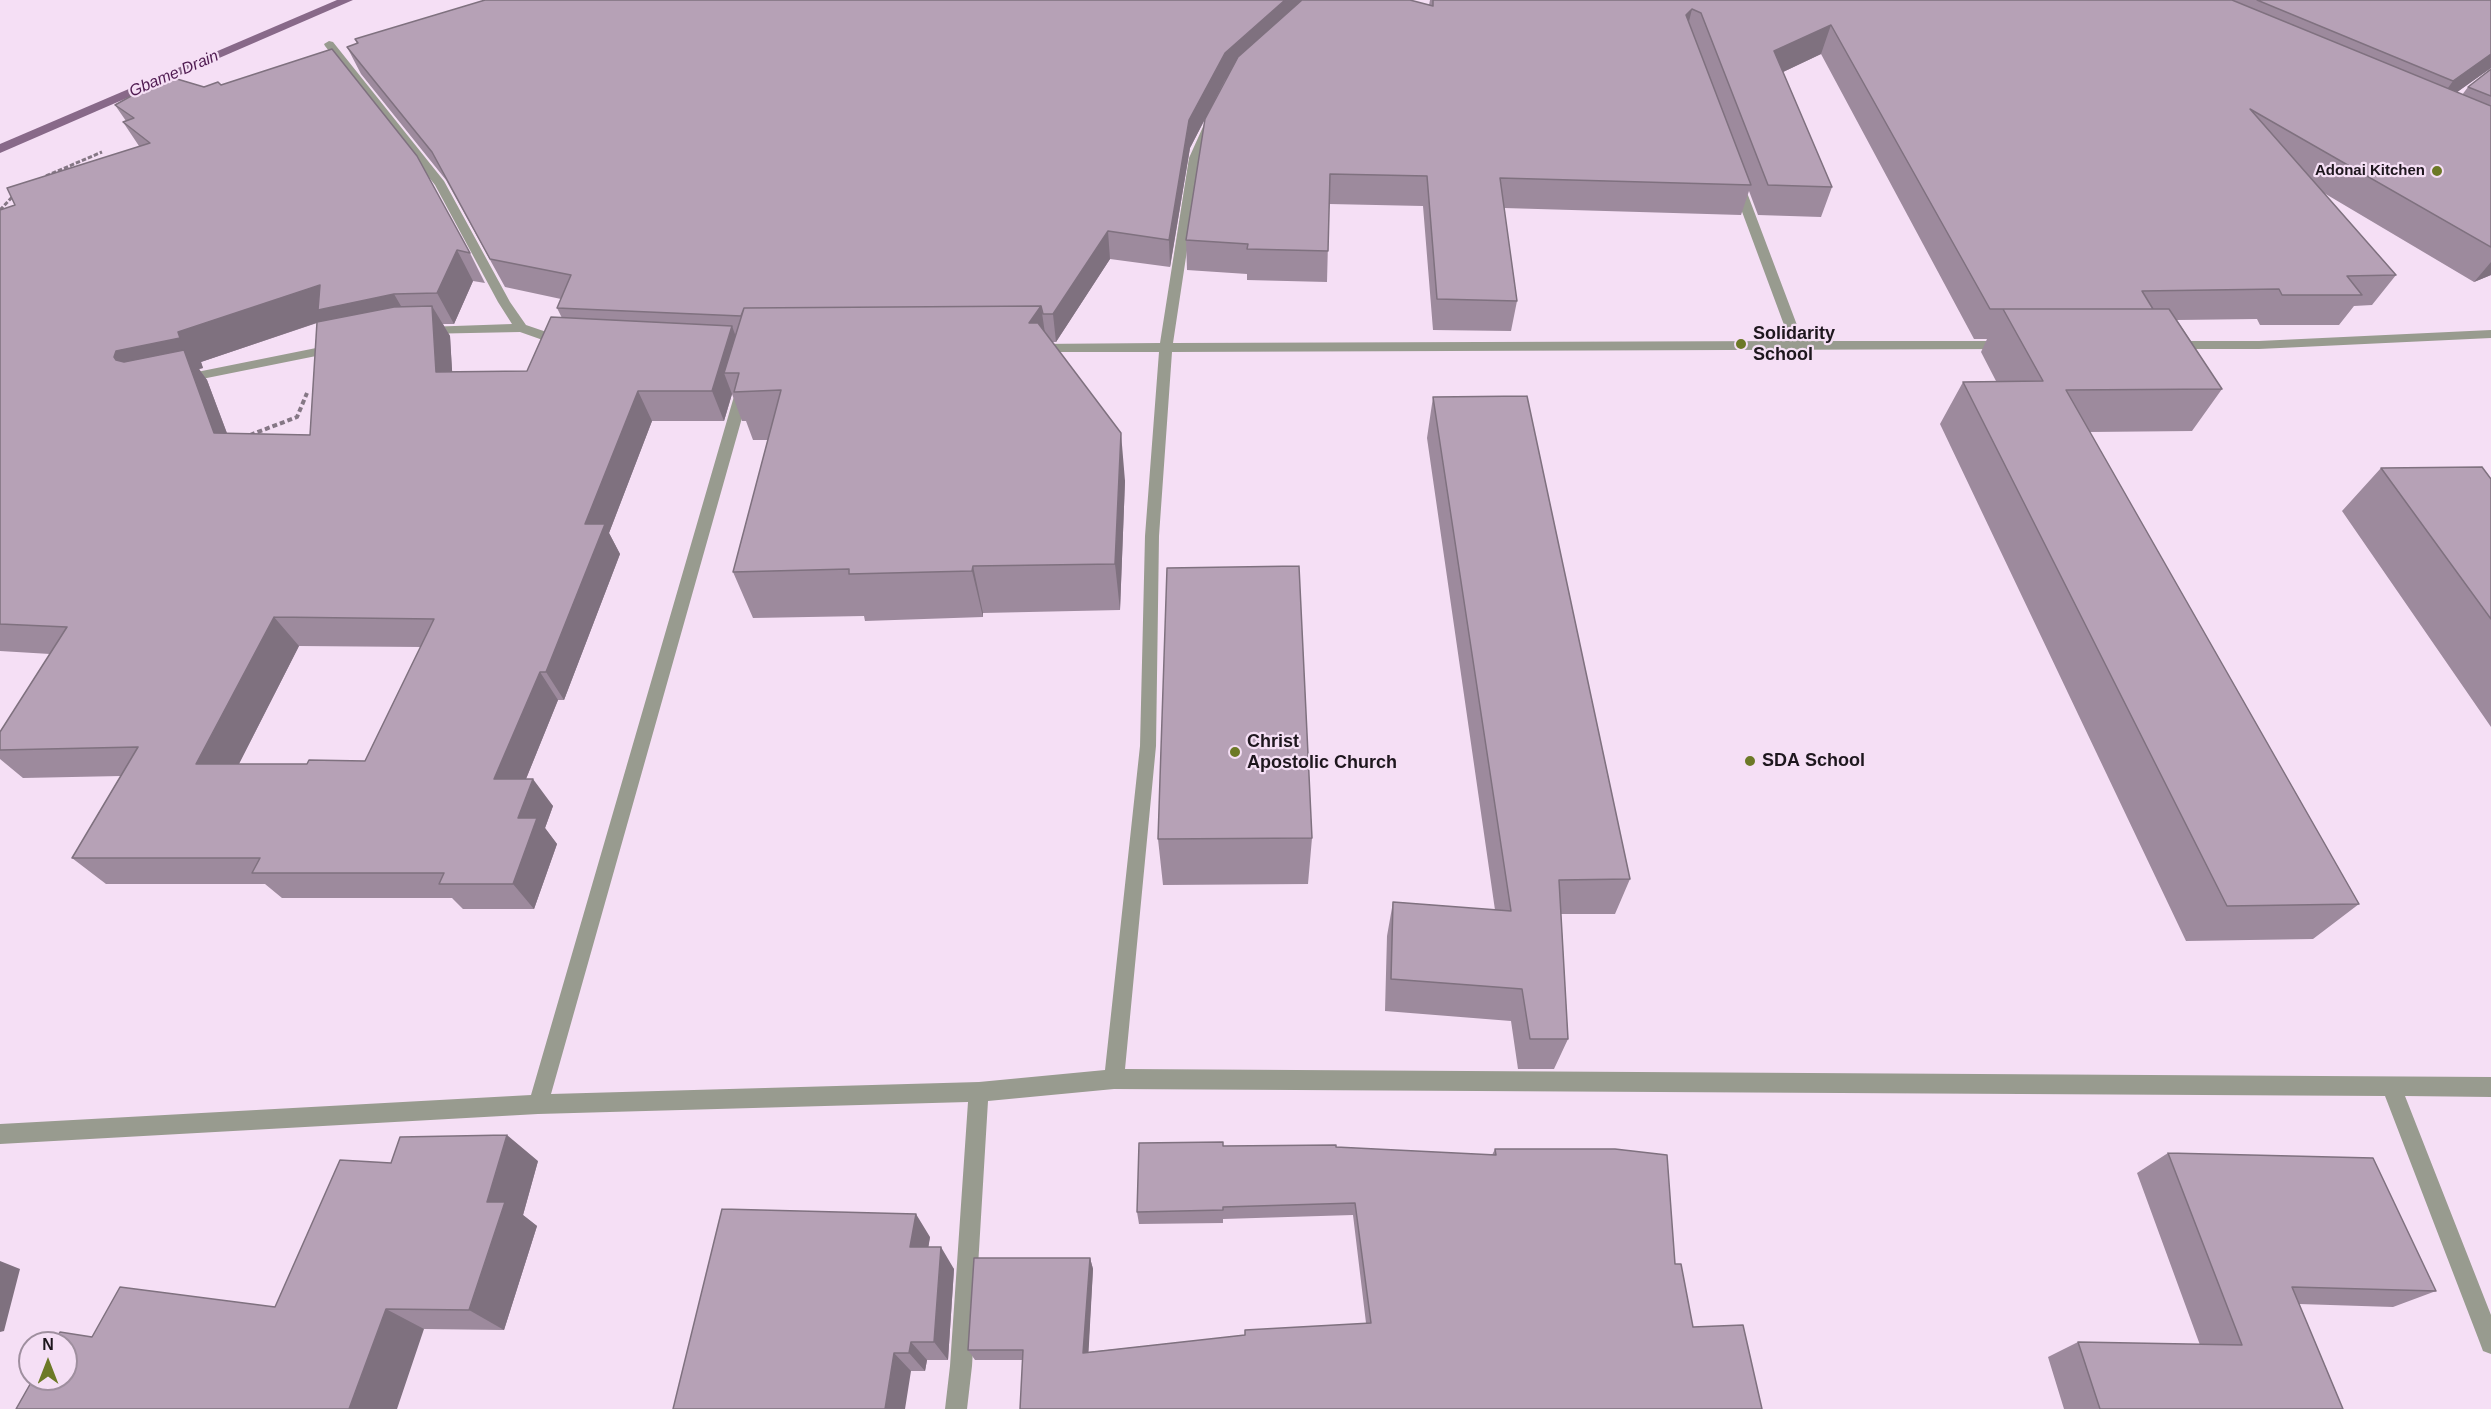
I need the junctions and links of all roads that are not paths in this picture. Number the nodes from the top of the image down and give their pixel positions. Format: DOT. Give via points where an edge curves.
graph roads {
  1 [pos="329,44"];
  2 [pos="1216,111"];
  3 [pos="1732,166"];
  4 [pos="521,328"];
  5 [pos="412,331"];
  6 [pos="2491,334"];
  7 [pos="579,342"];
  8 [pos="2022,345"];
  9 [pos="2152,345"];
  10 [pos="346,346"];
  11 [pos="1798,346"];
  12 [pos="1166,347"];
  13 [pos="1025,348"];
  14 [pos="747,373"];
  15 [pos="172,381"];
  16 [pos="1114,1079"];
  17 [pos="2391,1086"];
  18 [pos="2491,1087"];
  19 [pos="979,1092"];
  20 [pos="538,1104"];
  21 [pos="0,1134"];
  22 [pos="2491,1343"];
  23 [pos="956,1409"];
  1 -- 4 [label="street" via="440,184"];
  2 -- 12 [label="street" via="1195,158"];
  3 -- 11 [label="street"];
  4 -- 5 [label="street"];
  4 -- 7 [label="street" via="556,341"];
  6 -- 9 [label="street" via="2259,345"];
  8 -- 11 [label="street"];
  10 -- 15 [label="street"];
  11 -- 12 [label="street"];
  12 -- 13 [label="street"];
  12 -- 16 [label="street" via="1152,536 1148,746"];
  14 -- 20 [label="street"];
  16 -- 17 [label="street"];
  16 -- 19 [label="street"];
  17 -- 18 [label="street"];
  17 -- 22 [label="street"];
  19 -- 20 [label="street"];
  19 -- 23 [label="street"];
  20 -- 21 [label="street"];
}
